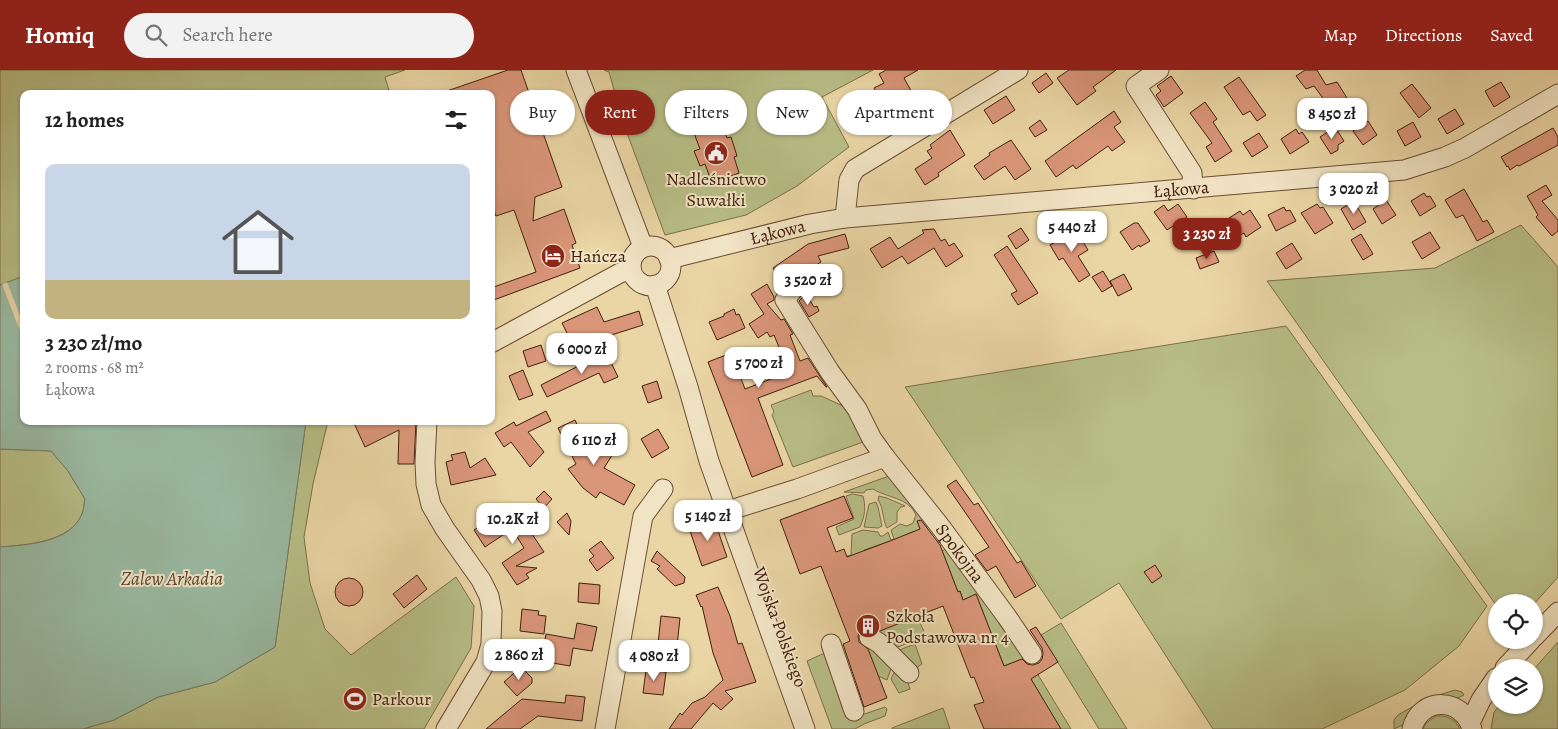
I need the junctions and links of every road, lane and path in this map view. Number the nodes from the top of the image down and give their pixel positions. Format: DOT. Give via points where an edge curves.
graph roads {
  1 [pos="576,70"];
  2 [pos="1018,70"];
  3 [pos="1159,70"];
  4 [pos="1558,94"];
  5 [pos="1193,189"];
  6 [pos="845,218"];
  7 [pos="643,247"];
  8 [pos="670,259"];
  9 [pos="632,269"];
  10 [pos="655,285"];
  11 [pos="796,288"];
  12 [pos="495,341"];
  13 [pos="688,387"];
  14 [pos="427,425"];
  15 [pos="885,457"];
  16 [pos="663,489"];
  17 [pos="737,508"];
  18 [pos="1558,612"];
  19 [pos="1543,628"];
  20 [pos="869,637"];
  21 [pos="831,644"];
  22 [pos="1523,649"];
  23 [pos="1032,654"];
  24 [pos="1514,659"];
  25 [pos="909,673"];
  26 [pos="1488,683"];
  27 [pos="1488,689"];
  28 [pos="1454,707"];
  29 [pos="854,711"];
  30 [pos="1471,726"];
  31 [pos="446,729"];
  32 [pos="605,729"];
  33 [pos="805,729"];
  34 [pos="817,729"];
  35 [pos="1412,729"];
  1 -- 7 [label="street"];
  2 -- 6 [label="street" via="855,170 848,180"];
  3 -- 5 [label="street" via="1136,86 1192,173"];
  4 -- 5 [label="street, Łąkowa" via="1466,148 1404,170"];
  5 -- 6 [label="street, Łąkowa"];
  6 -- 8 [label="street, Łąkowa"];
  7 -- 8 [label="street" via="658,247"];
  7 -- 9 [label="street" via="634,256"];
  8 -- 10 [label="street" via="669,274"];
  9 -- 10 [label="street" via="643,284"];
  9 -- 12 [label="street"];
  10 -- 13 [label="street"];
  11 -- 15 [label="street, Spokojna" via="785,300"];
  13 -- 17 [label="street, Wojska Polskiego"];
  13 -- 33 [label="street, Wojska Polskiego" via="709,461"];
  14 -- 31 [label="street" via="424,462 431,505 481,580 492,611 491,644 486,662"];
  15 -- 17 [label="street"];
  15 -- 23 [label="street, Spokojna" via="945,533"];
  16 -- 32 [label="street" via="643,516"];
  17 -- 34 [label="street, Wojska Polskiego"];
  18 -- 19 [label="street"];
  20 -- 25 [label="street"];
  21 -- 29 [label="street"];
  22 -- 24 [label="street"];
  26 -- 28 [label="street"];
  27 -- 30 [label="street"];
  28 -- 30 [label="street" via="1464,714"];
  28 -- 35 [label="street" via="1438,705 1427,708 1418,715"];
}
